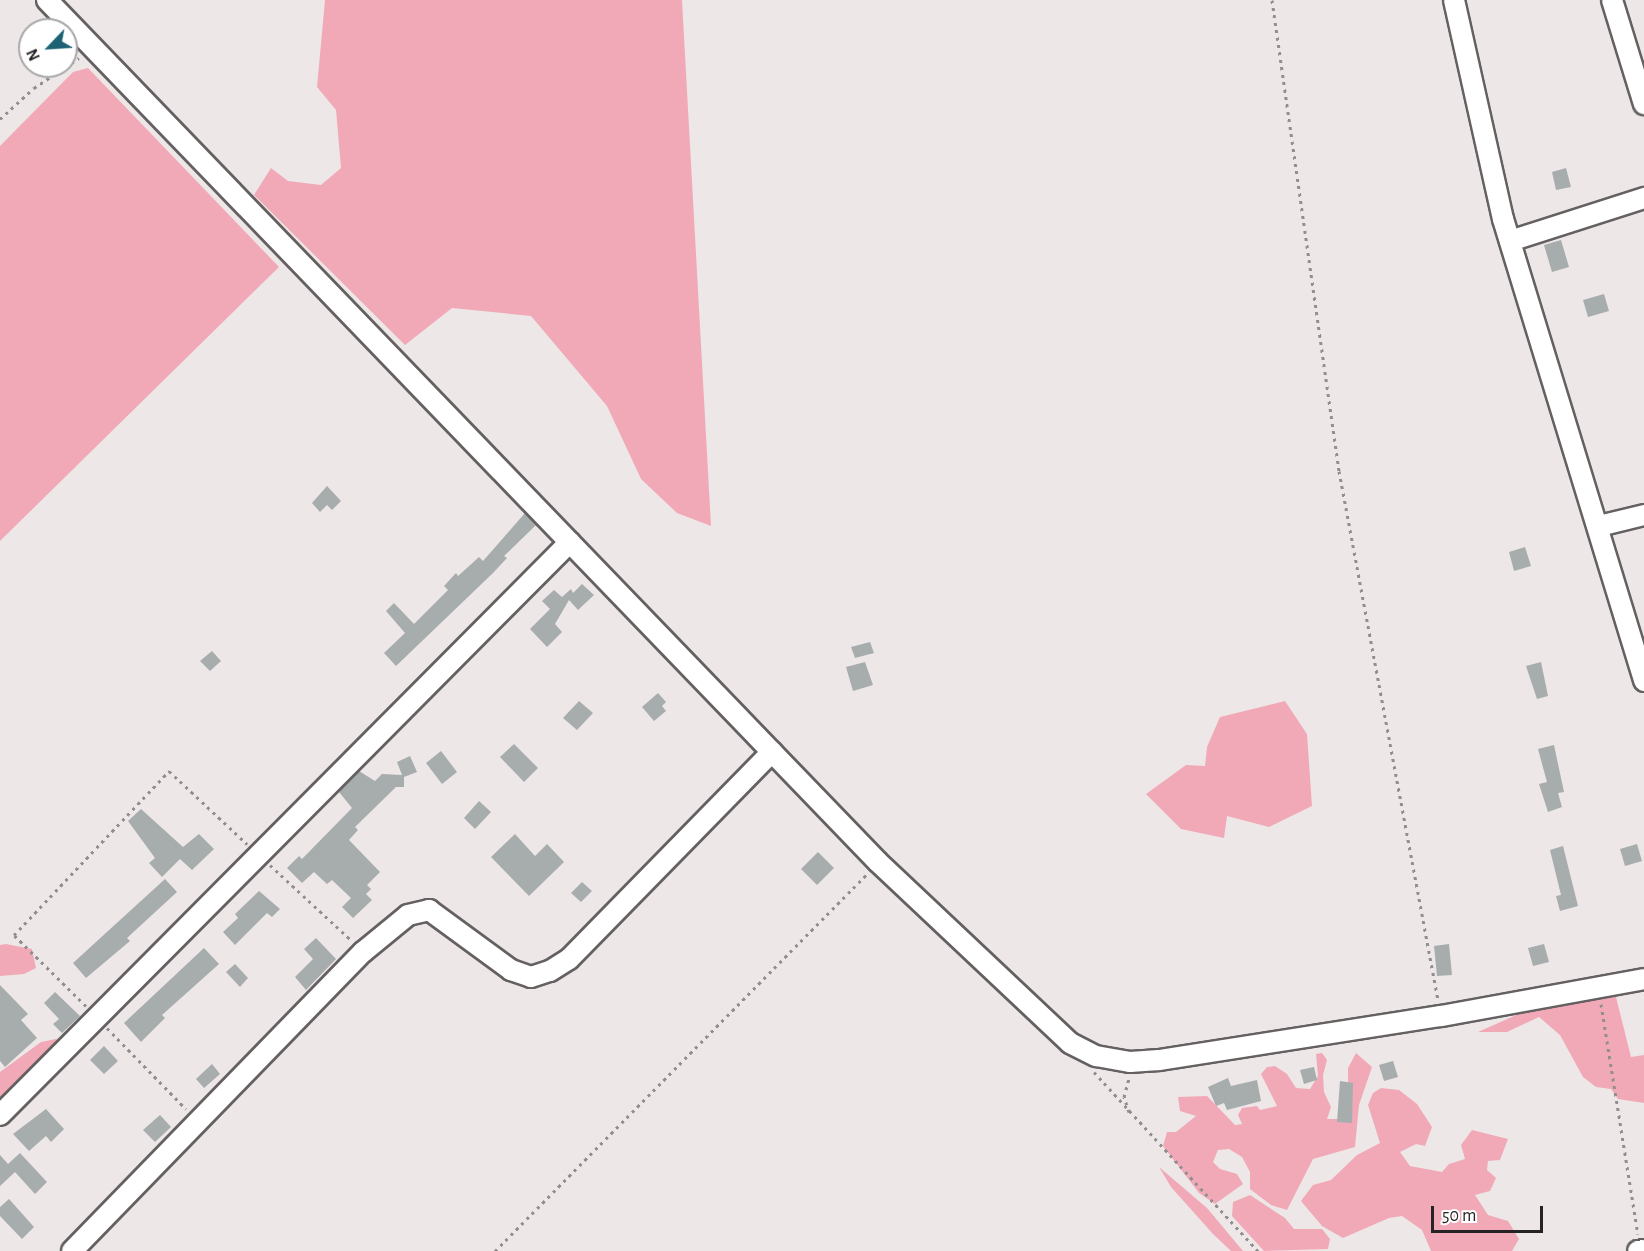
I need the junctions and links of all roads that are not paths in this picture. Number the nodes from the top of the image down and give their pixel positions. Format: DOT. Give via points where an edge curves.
graph roads {
  1 [pos="47,0"];
  2 [pos="1454,0"];
  3 [pos="1612,0"];
  4 [pos="1644,104"];
  5 [pos="1644,198"];
  6 [pos="1510,241"];
  7 [pos="1644,515"];
  8 [pos="1599,526"];
  9 [pos="570,542"];
  10 [pos="1644,681"];
  11 [pos="772,752"];
  12 [pos="1644,979"];
  13 [pos="0,1115"];
  14 [pos="72,1251"];
  1 -- 9 [label="street"];
  2 -- 6 [label="street"];
  3 -- 4 [label="street"];
  5 -- 6 [label="street"];
  6 -- 8 [label="street"];
  7 -- 8 [label="street"];
  8 -- 10 [label="street"];
  9 -- 11 [label="street"];
  9 -- 13 [label="street"];
  11 -- 12 [label="street" via="878,862 1070,1043 1096,1056 1144,1061 1441,1016"];
  11 -- 14 [label="street" via="569,959 550,971 531,976 512,970 429,909 408,915 363,952"];
}
